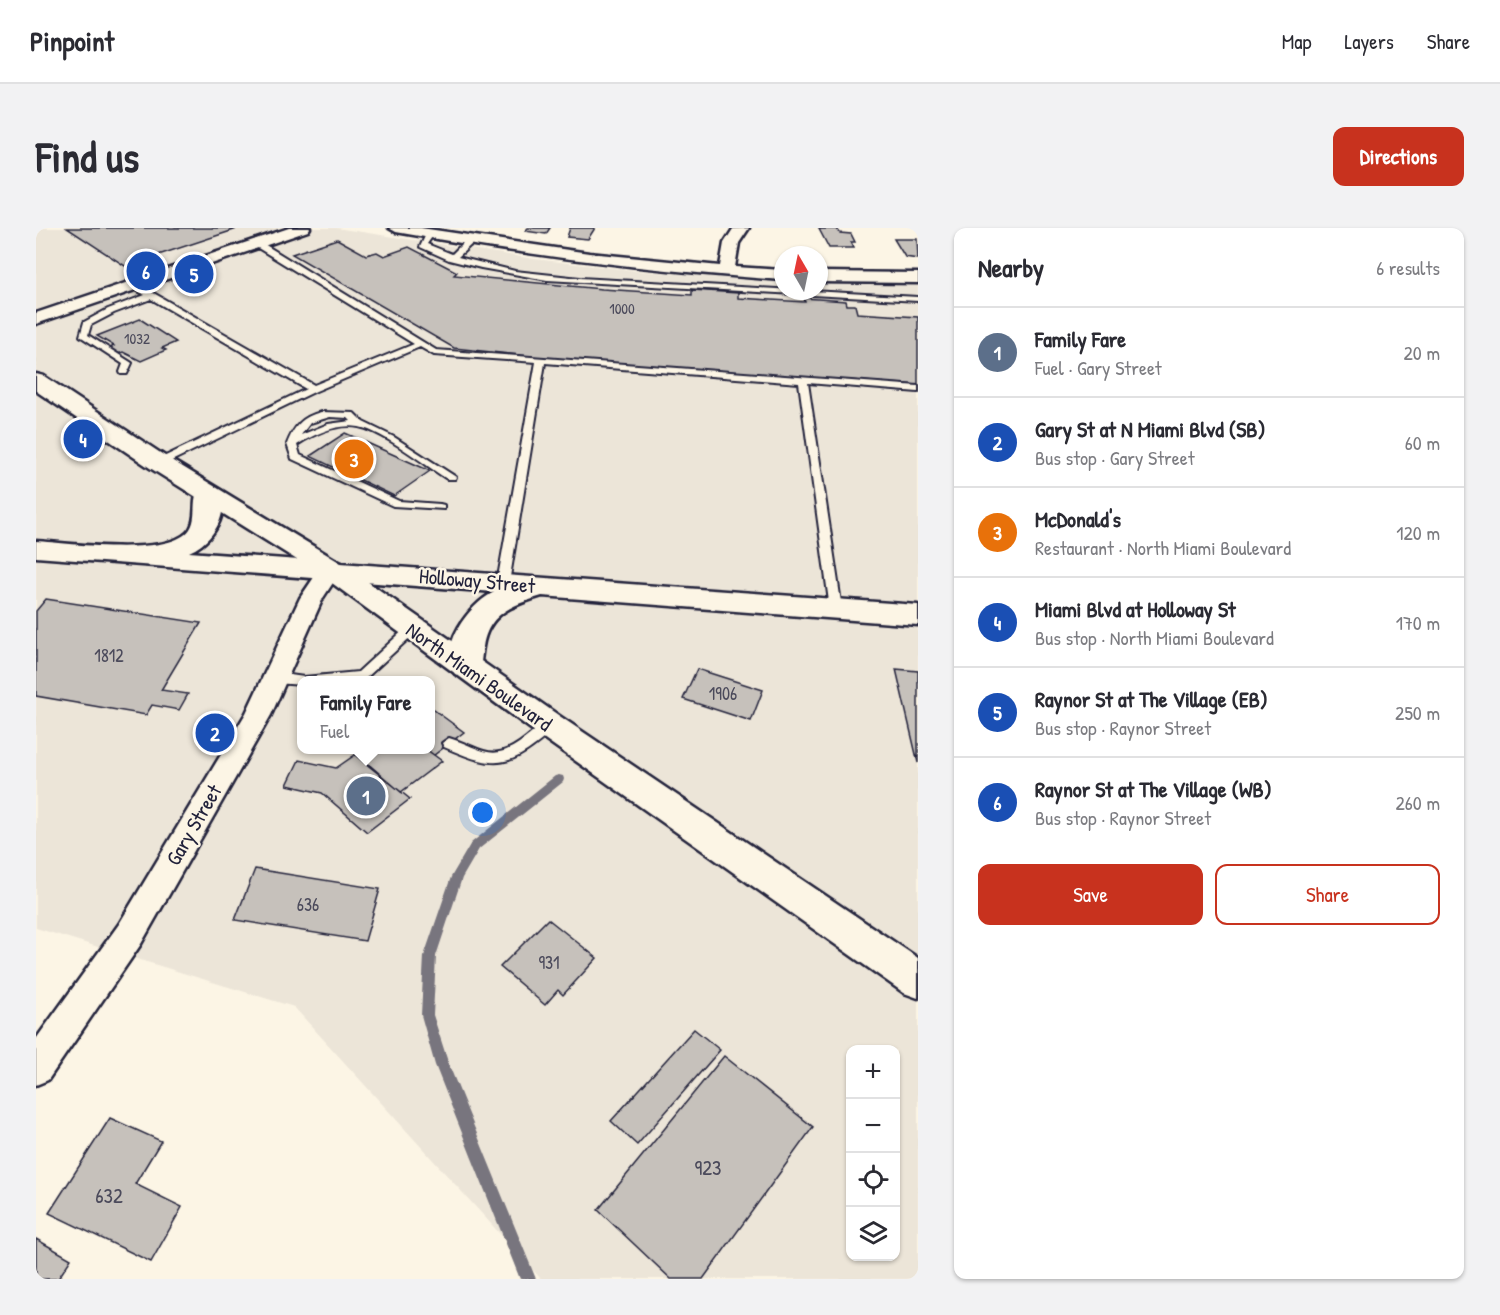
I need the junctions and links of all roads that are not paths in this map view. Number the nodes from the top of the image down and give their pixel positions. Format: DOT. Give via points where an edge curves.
graph roads {
  1 [pos="303,228"];
  2 [pos="396,228"];
  3 [pos="742,228"];
  4 [pos="430,234"];
  5 [pos="470,241"];
  6 [pos="256,243"];
  7 [pos="452,258"];
  8 [pos="727,272"];
  9 [pos="774,275"];
  10 [pos="828,276"];
  11 [pos="918,278"];
  12 [pos="133,285"];
  13 [pos="151,296"];
  14 [pos="918,299"];
  15 [pos="36,319"];
  16 [pos="421,344"];
  17 [pos="541,360"];
  18 [pos="124,372"];
  19 [pos="803,380"];
  20 [pos="36,381"];
  21 [pos="313,389"];
  22 [pos="918,389"];
  23 [pos="159,463"];
  24 [pos="452,477"];
  25 [pos="208,494"];
  26 [pos="440,507"];
  27 [pos="36,549"];
  28 [pos="135,558"];
  29 [pos="331,569"];
  30 [pos="503,583"];
  31 [pos="544,586"];
  32 [pos="836,609"];
  33 [pos="918,615"];
  34 [pos="412,629"];
  35 [pos="466,666"];
  36 [pos="365,676"];
  37 [pos="289,680"];
  38 [pos="550,726"];
  39 [pos="449,743"];
  40 [pos="918,980"];
  41 [pos="36,1068"];
  1 -- 6 [label="street"];
  2 -- 4 [label="street"];
  3 -- 8 [label="street" via="728,252"];
  4 -- 5 [label="street"];
  4 -- 7 [label="lane" via="423,245"];
  5 -- 7 [label="lane"];
  5 -- 8 [label="street"];
  6 -- 12 [label="street"];
  6 -- 16 [label="lane"];
  7 -- 14 [label="lane" via="488,269 585,281"];
  8 -- 9 [label="street"];
  10 -- 11 [label="street"];
  12 -- 13 [label="lane"];
  12 -- 15 [label="street"];
  13 -- 18 [label="lane" via="111,310 87,324 84,336 128,363"];
  13 -- 21 [label="lane"];
  16 -- 17 [label="lane" via="434,352"];
  16 -- 21 [label="lane"];
  17 -- 19 [label="lane"];
  17 -- 30 [label="lane"];
  19 -- 22 [label="lane"];
  19 -- 32 [label="lane"];
  20 -- 23 [label="main road, North Miami Boulevard"];
  21 -- 23 [label="lane"];
  23 -- 25 [label="main road, North Miami Boulevard"];
  24 -- 26 [label="lane" via="359,424 305,434 292,444 296,457 397,504"];
  25 -- 28 [label="main road" via="204,532 186,544"];
  25 -- 29 [label="main road, North Miami Boulevard"];
  27 -- 28 [label="main road, Holloway Street"];
  28 -- 29 [label="main road, Holloway Street"];
  29 -- 30 [label="main road, Holloway Street"];
  29 -- 34 [label="main road, North Miami Boulevard"];
  29 -- 37 [label="street, Gary Street" via="312,598"];
  30 -- 31 [label="main road, Holloway Street"];
  31 -- 32 [label="main road, Holloway Street"];
  31 -- 35 [label="main road" via="498,602 475,621 469,633"];
  32 -- 33 [label="main road, Holloway Street"];
  34 -- 35 [label="main road, North Miami Boulevard"];
  34 -- 36 [label="lane"];
  35 -- 38 [label="main road, North Miami Boulevard"];
  37 -- 41 [label="street, Gary Street" via="258,715 130,934"];
  38 -- 39 [label="lane" via="508,758 480,757"];
  38 -- 40 [label="main road, North Miami Boulevard"];
}
